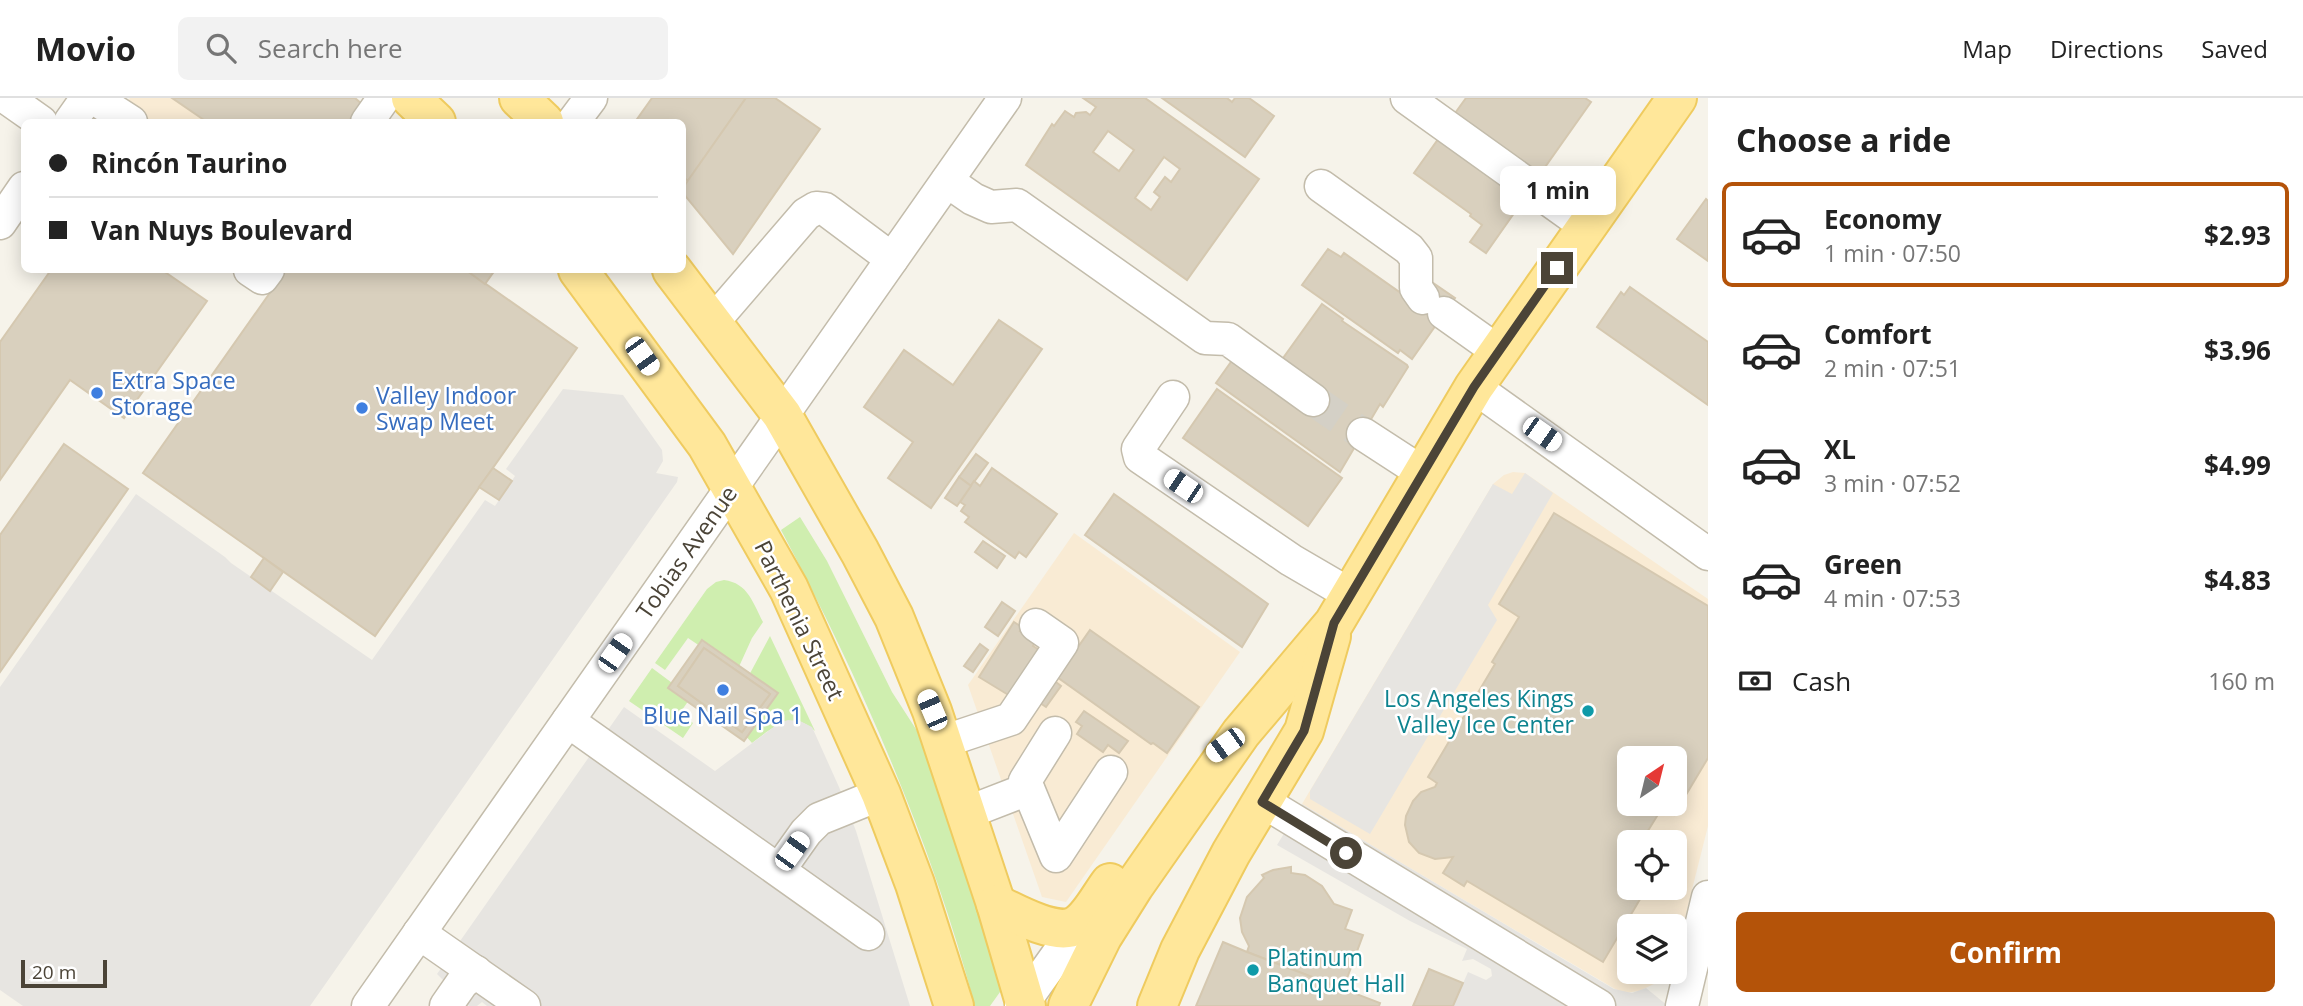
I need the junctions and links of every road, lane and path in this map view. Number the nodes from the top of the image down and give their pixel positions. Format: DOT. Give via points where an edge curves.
graph roads {
  1 [pos="7,98"];
  2 [pos="87,98"];
  3 [pos="94,98"];
  4 [pos="384,98"];
  5 [pos="411,98"];
  6 [pos="519,98"];
  7 [pos="591,98"];
  8 [pos="1005,98"];
  9 [pos="1407,98"];
  10 [pos="1677,98"];
  11 [pos="37,119"];
  12 [pos="72,119"];
  13 [pos="126,119"];
  14 [pos="369,119"];
  15 [pos="433,119"];
  16 [pos="541,119"];
  17 [pos="575,119"];
  18 [pos="947,181"];
  19 [pos="1321,186"];
  20 [pos="21,192"];
  21 [pos="0,223"];
  22 [pos="1587,227"];
  23 [pos="892,259"];
  24 [pos="580,273"];
  25 [pos="674,273"];
  26 [pos="712,323"];
  27 [pos="1499,352"];
  28 [pos="1474,387"];
  29 [pos="1173,397"];
  30 [pos="1313,400"];
  31 [pos="782,415"];
  32 [pos="1363,434"];
  33 [pos="1423,473"];
  34 [pos="731,487"];
  35 [pos="1708,554"];
  36 [pos="1343,609"];
  37 [pos="1036,625"];
  38 [pos="568,721"];
  39 [pos="1055,733"];
  40 [pos="1241,733"];
  41 [pos="942,741"];
  42 [pos="1111,772"];
  43 [pos="1028,789"];
  44 [pos="881,794"];
  45 [pos="1262,802"];
  46 [pos="966,813"];
  47 [pos="779,870"];
  48 [pos="1708,897"];
  49 [pos="996,904"];
  50 [pos="1083,919"];
  51 [pos="419,933"];
  52 [pos="868,934"];
  53 [pos="476,972"];
  54 [pos="1024,1004"];
  55 [pos="368,1006"];
  56 [pos="446,1006"];
  57 [pos="524,1006"];
  58 [pos="954,1006"];
  59 [pos="1068,1006"];
  60 [pos="1157,1006"];
  61 [pos="1599,1006"];
  62 [pos="1682,1006"];
  1 -- 11 [label="street"];
  2 -- 12 [label="street"];
  3 -- 13 [label="street"];
  4 -- 14 [label="street"];
  5 -- 15 [label="main road"];
  6 -- 16 [label="main road"];
  7 -- 17 [label="street"];
  8 -- 18 [label="street, Tobias Avenue"];
  9 -- 22 [label="street"];
  10 -- 22 [label="main road"];
  18 -- 23 [label="street, Tobias Avenue"];
  18 -- 30 [label="street" via="991,207 1017,205 1205,338 1228,339"];
  19 -- 27 [label="street" via="1409,249 1416,258 1416,288 1433,306"];
  20 -- 21 [label="street"];
  22 -- 27 [label="main road"];
  23 -- 26 [label="street" via="825,209 816,208"];
  23 -- 31 [label="street, Tobias Avenue"];
  24 -- 34 [label="main road, Parthenia Street" via="707,445"];
  25 -- 26 [label="main road"];
  26 -- 31 [label="main road"];
  27 -- 28 [label="main road"];
  28 -- 33 [label="main road"];
  28 -- 35 [label="street"];
  29 -- 36 [label="street" via="1138,449 1140,457 1292,560"];
  31 -- 34 [label="street, Tobias Avenue"];
  31 -- 41 [label="main road" via="894,617"];
  32 -- 33 [label="street"];
  33 -- 36 [label="main road"];
  34 -- 38 [label="street, Tobias Avenue"];
  34 -- 44 [label="main road, Parthenia Street" via="789,589"];
  36 -- 40 [label="main road"];
  36 -- 45 [label="main road" via="1304,731"];
  37 -- 41 [label="street" via="1062,643 1011,719"];
  38 -- 47 [label="street"];
  38 -- 51 [label="street, Tobias Avenue"];
  39 -- 43 [label="street" via="1025,781"];
  40 -- 50 [label="main road" via="1192,768"];
  40 -- 59 [label="main road" via="1116,912"];
  41 -- 46 [label="main road"];
  42 -- 43 [label="street" via="1056,856"];
  43 -- 46 [label="street"];
  44 -- 47 [label="street" via="819,819"];
  44 -- 58 [label="main road, Parthenia Street"];
  45 -- 60 [label="main road" via="1180,950"];
  45 -- 61 [label="street"];
  46 -- 49 [label="main road"];
  47 -- 52 [label="street"];
  48 -- 62 [label="street"];
  49 -- 50 [label="main road" via="1054,928 1069,928"];
  49 -- 54 [label="main road"];
  50 -- 54 [label="street"];
  51 -- 53 [label="street"];
  51 -- 55 [label="street, Tobias Avenue"];
  53 -- 56 [label="street"];
  53 -- 57 [label="street"];
}
